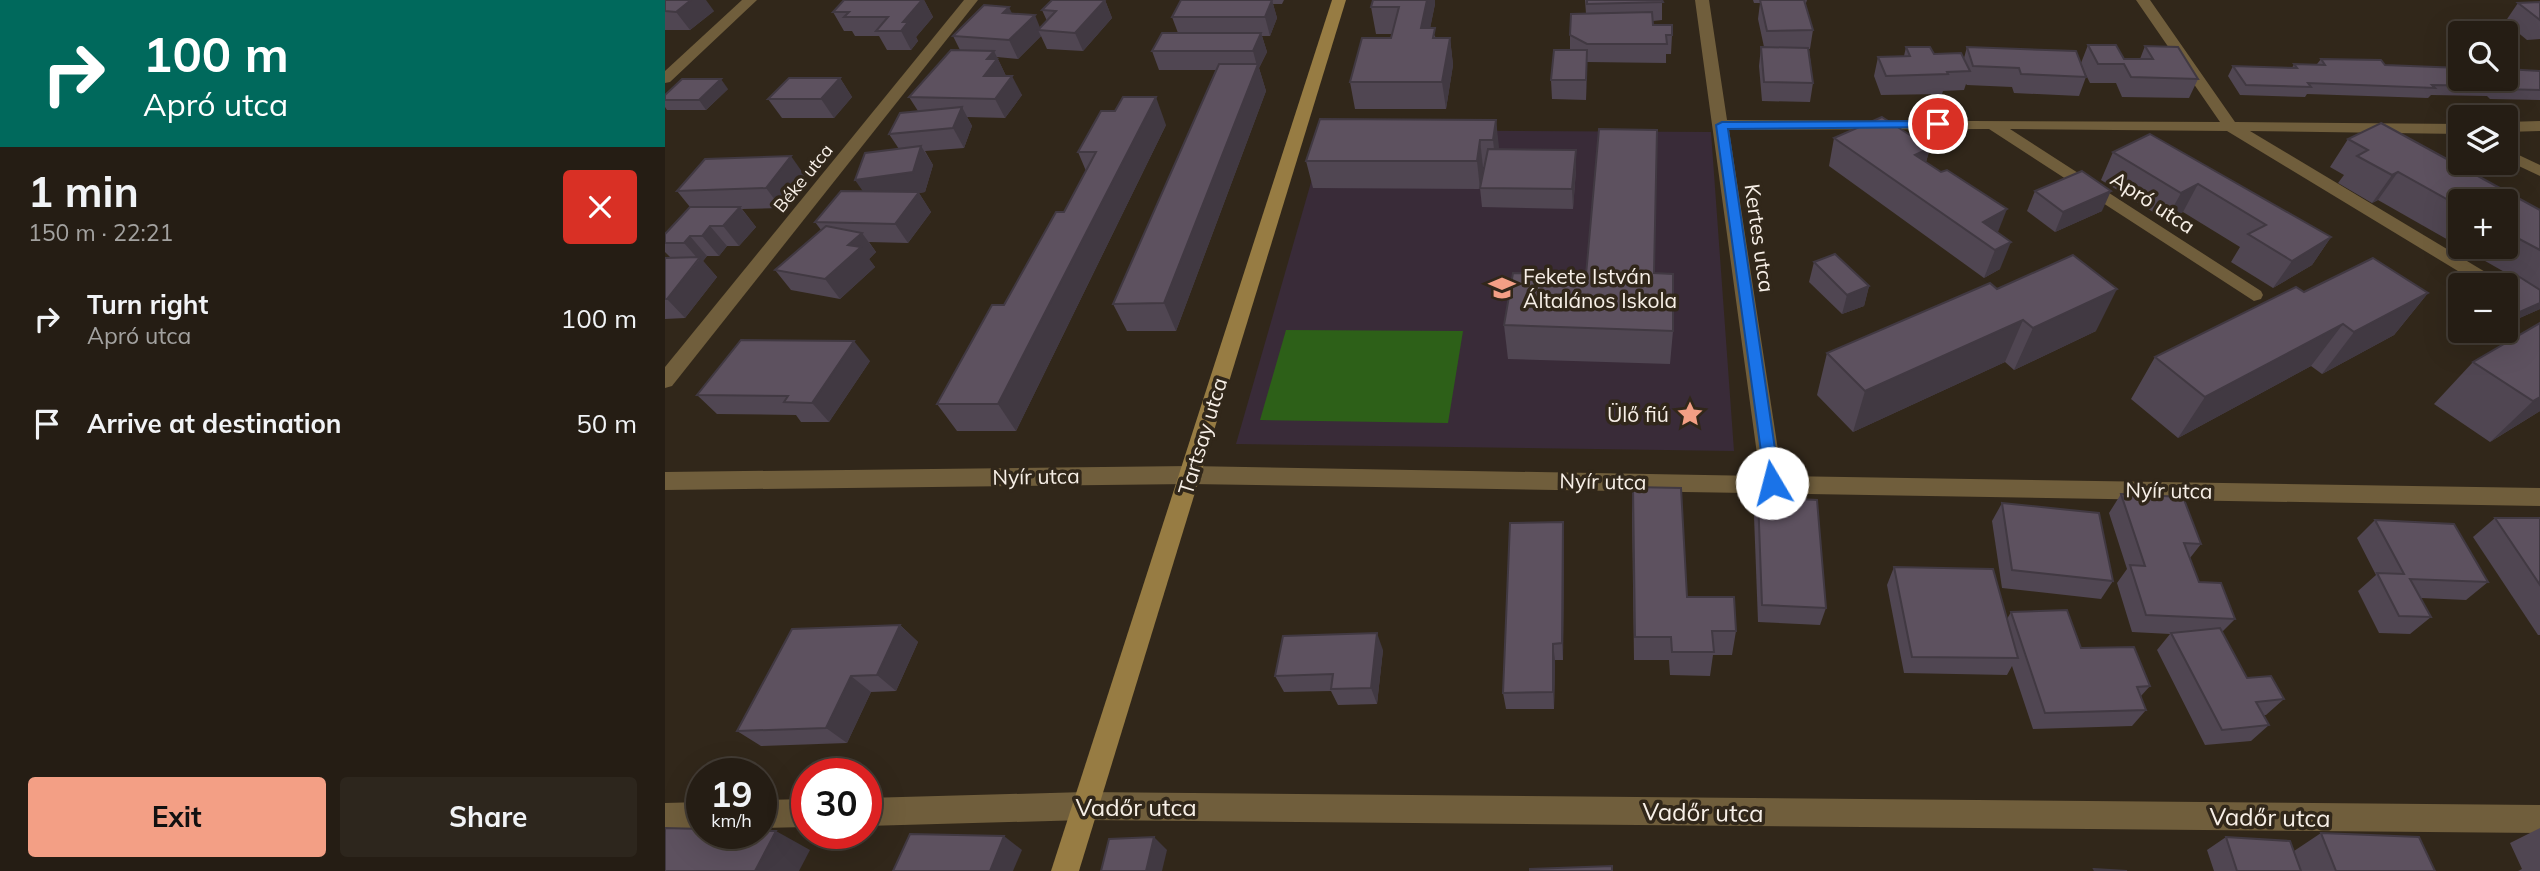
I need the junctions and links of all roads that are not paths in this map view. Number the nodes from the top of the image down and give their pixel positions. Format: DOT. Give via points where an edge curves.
graph roads {
  1 [pos="750,0"];
  2 [pos="971,0"];
  3 [pos="1339,0"];
  4 [pos="1702,0"];
  5 [pos="2143,0"];
  6 [pos="665,79"];
  7 [pos="1992,124"];
  8 [pos="1722,125"];
  9 [pos="2540,126"];
  10 [pos="2231,127"];
  11 [pos="2518,127"];
  12 [pos="2448,130"];
  13 [pos="2518,160"];
  14 [pos="2540,171"];
  15 [pos="2474,273"];
  16 [pos="2254,295"];
  17 [pos="665,381"];
  18 [pos="1190,475"];
  19 [pos="665,481"];
  20 [pos="1772,483"];
  21 [pos="2540,497"];
  22 [pos="1085,806"];
  23 [pos="882,812"];
  24 [pos="686,816"];
  25 [pos="665,817"];
  26 [pos="2540,820"];
  27 [pos="1065,871"];
  1 -- 6 [label="street"];
  2 -- 17 [label="street, Béke utca"];
  3 -- 18 [label="street, Tartsay utca"];
  4 -- 8 [label="street, Kertes utca"];
  5 -- 10 [label="street"];
  7 -- 8 [label="street"];
  7 -- 10 [label="street"];
  7 -- 16 [label="street, Apró utca"];
  8 -- 20 [label="street, Kertes utca"];
  9 -- 11 [label="street"];
  10 -- 12 [label="street"];
  10 -- 15 [label="street"];
  13 -- 14 [label="street"];
  18 -- 19 [label="street, Nyír utca"];
  18 -- 20 [label="street, Nyír utca"];
  18 -- 22 [label="street, Tartsay utca"];
  20 -- 21 [label="street, Nyír utca"];
  22 -- 23 [label="street, Vadőr utca"];
  22 -- 26 [label="street, Vadőr utca"];
  22 -- 27 [label="street, Tartsay utca"];
  24 -- 25 [label="street"];
}
